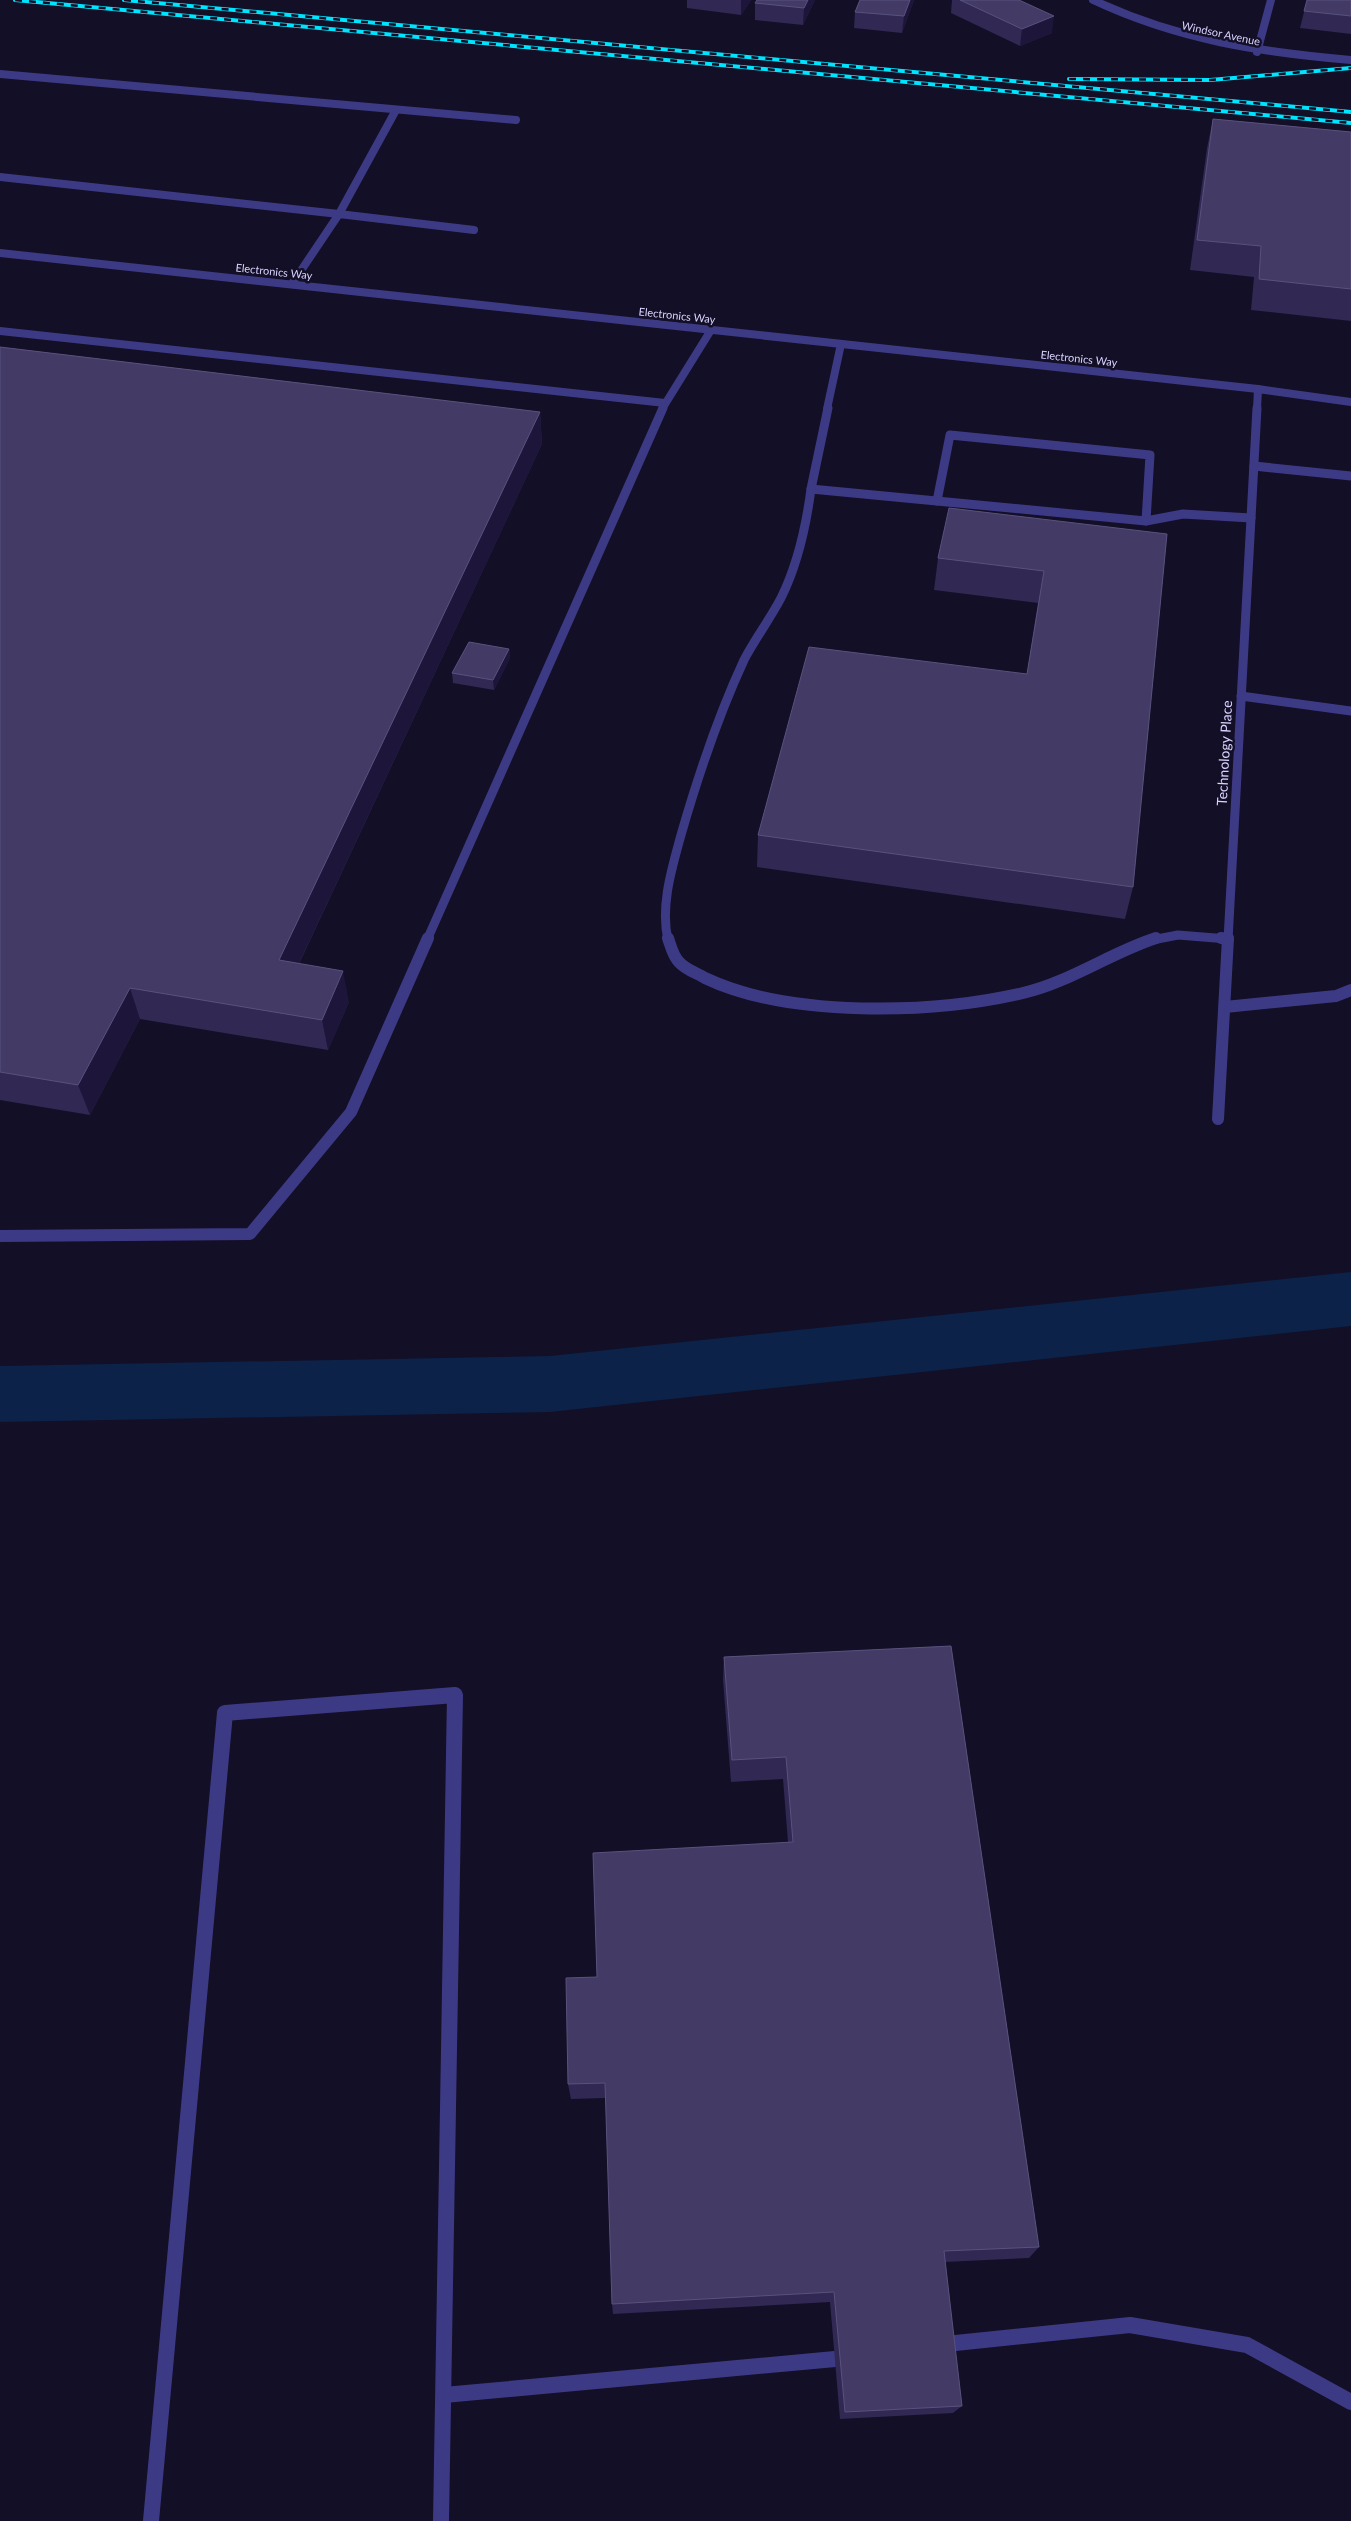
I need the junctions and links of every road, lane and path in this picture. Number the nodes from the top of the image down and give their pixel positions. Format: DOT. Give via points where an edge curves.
graph roads {
  1 [pos="1093,0"];
  2 [pos="1271,0"];
  3 [pos="1257,52"];
  4 [pos="1351,60"];
  5 [pos="0,74"];
  6 [pos="396,110"];
  7 [pos="516,120"];
  8 [pos="0,177"];
  9 [pos="339,214"];
  10 [pos="474,230"];
  11 [pos="0,253"];
  12 [pos="292,284"];
  13 [pos="712,330"];
  14 [pos="0,331"];
  15 [pos="841,344"];
  16 [pos="1258,389"];
  17 [pos="1351,402"];
  18 [pos="666,403"];
  19 [pos="1254,466"];
  20 [pos="1351,476"];
  21 [pos="811,489"];
  22 [pos="937,501"];
  23 [pos="1251,518"];
  24 [pos="1146,521"];
  25 [pos="1241,696"];
  26 [pos="1351,711"];
  27 [pos="1228,939"];
  28 [pos="1351,990"];
  29 [pos="1225,1006"];
  30 [pos="1218,1119"];
  31 [pos="0,1236"];
  32 [pos="946,2344"];
  33 [pos="835,2359"];
  34 [pos="444,2395"];
  35 [pos="1351,2402"];
  36 [pos="151,2521"];
  37 [pos="442,2521"];
  1 -- 3 [label="street, Windsor Avenue" via="1164,30"];
  2 -- 3 [label="street"];
  3 -- 4 [label="street, Windsor Avenue"];
  5 -- 6 [label="street"];
  6 -- 7 [label="street"];
  6 -- 9 [label="street"];
  8 -- 9 [label="street"];
  9 -- 10 [label="street"];
  9 -- 12 [label="street"];
  11 -- 12 [label="street, Electronics Way"];
  12 -- 13 [label="street, Electronics Way"];
  13 -- 15 [label="street, Electronics Way"];
  13 -- 18 [label="street"];
  14 -- 18 [label="street"];
  15 -- 16 [label="street, Electronics Way"];
  15 -- 21 [label="street"];
  16 -- 17 [label="street, Electronics Way"];
  16 -- 19 [label="street, Technology Place"];
  18 -- 31 [label="street" via="351,1112 250,1234"];
  19 -- 20 [label="street"];
  19 -- 23 [label="street, Technology Place"];
  21 -- 22 [label="street"];
  21 -- 27 [label="street" via="806,530 795,567 775,610 742,664 711,739 674,858 666,900 668,937 679,962 703,978 739,993 800,1003 896,1008 966,1004 1026,992 1166,935"];
  22 -- 24 [label="street"];
  22 -- 24 [label="street" via="950,435 1150,455"];
  23 -- 24 [label="street" via="1183,514"];
  23 -- 25 [label="street, Technology Place"];
  25 -- 26 [label="street"];
  25 -- 27 [label="street, Technology Place"];
  27 -- 29 [label="street, Technology Place"];
  28 -- 29 [label="street" via="1336,996"];
  29 -- 30 [label="street, Technology Place"];
  32 -- 35 [label="street" via="1130,2325 1247,2345"];
  33 -- 34 [label="street"];
  34 -- 36 [label="street" via="455,1695 225,1713"];
  34 -- 37 [label="street"];
}
